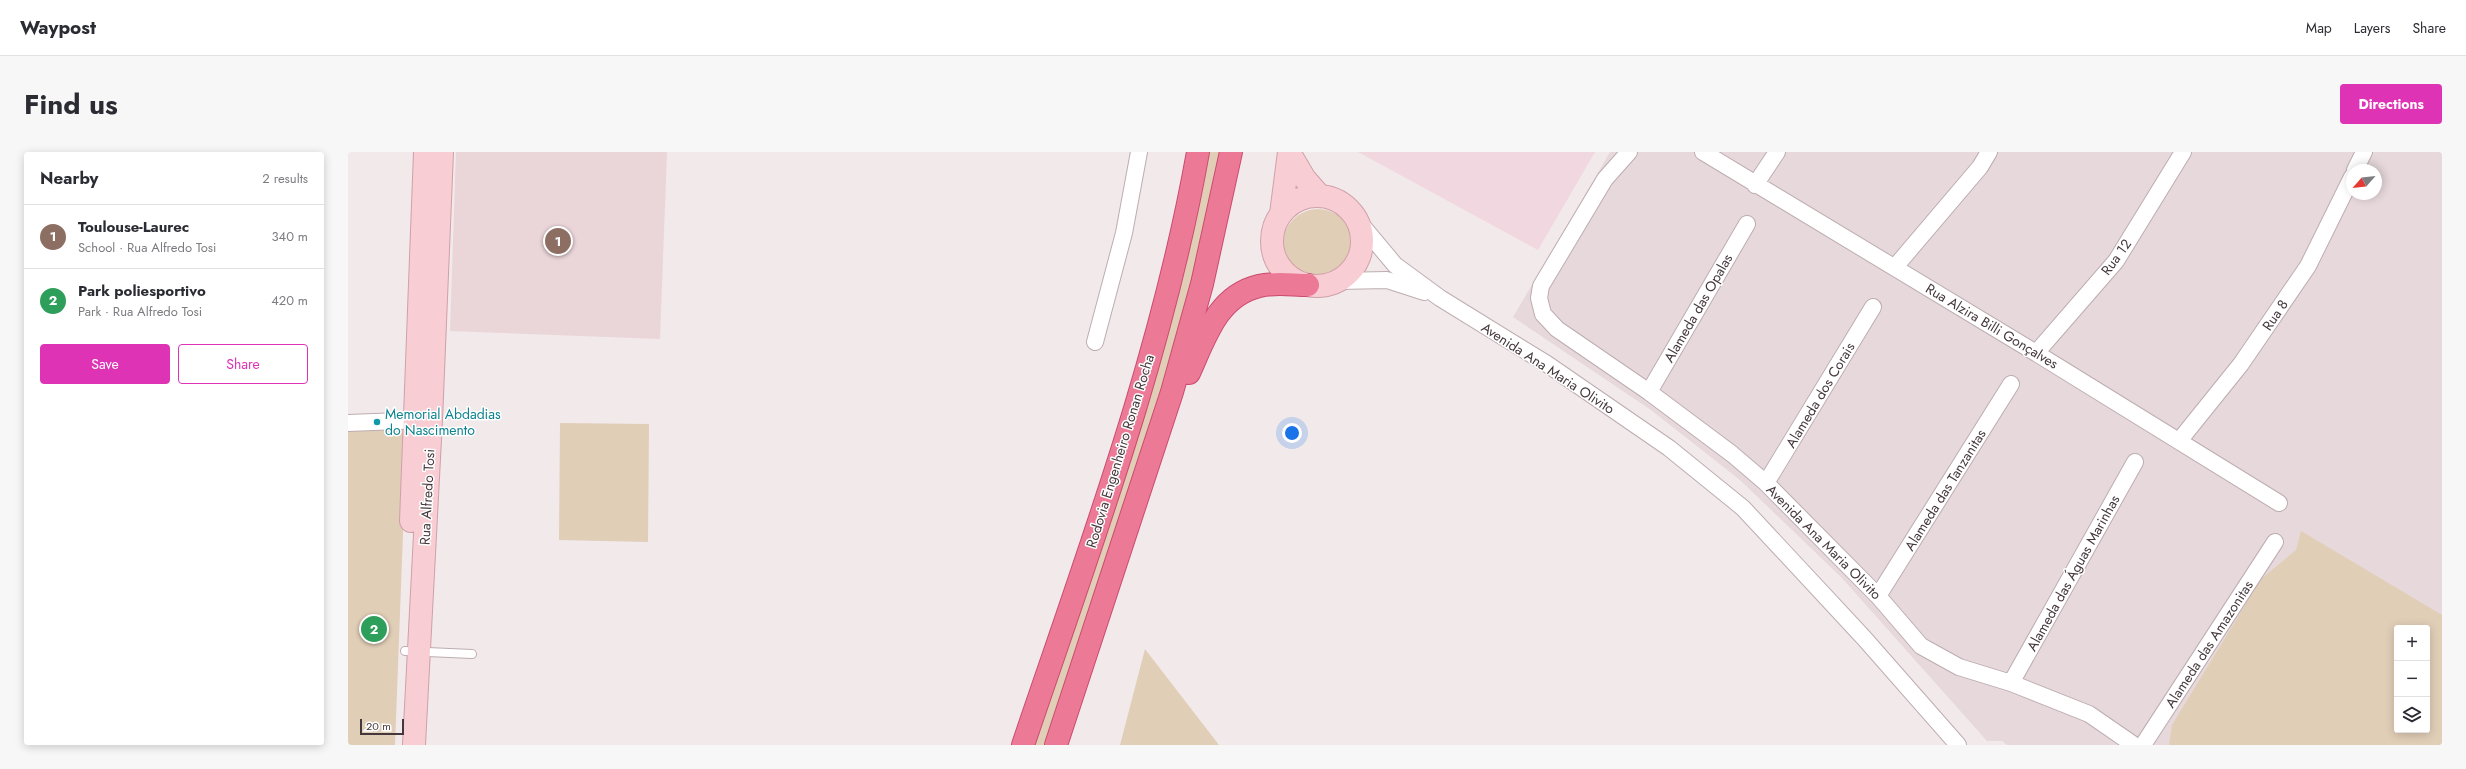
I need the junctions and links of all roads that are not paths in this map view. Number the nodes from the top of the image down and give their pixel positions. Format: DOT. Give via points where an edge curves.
graph roads {
  1 [pos="424,152"];
  2 [pos="442,152"];
  3 [pos="1139,152"];
  4 [pos="1198,152"];
  5 [pos="1231,152"];
  6 [pos="1289,152"];
  7 [pos="1630,152"];
  8 [pos="1703,152"];
  9 [pos="1777,152"];
  10 [pos="1989,152"];
  11 [pos="2183,152"];
  12 [pos="2364,152"];
  13 [pos="2358,164"];
  14 [pos="1755,185"];
  15 [pos="2346,189"];
  16 [pos="1320,196"];
  17 [pos="1281,214"];
  18 [pos="1355,217"];
  19 [pos="1747,224"];
  20 [pos="1895,267"];
  21 [pos="1338,281"];
  22 [pos="1308,285"];
  23 [pos="1440,298"];
  24 [pos="1873,307"];
  25 [pos="1095,342"];
  26 [pos="2036,353"];
  27 [pos="2011,384"];
  28 [pos="1649,392"];
  29 [pos="423,420"];
  30 [pos="348,423"];
  31 [pos="2179,441"];
  32 [pos="1154,450"];
  33 [pos="2135,462"];
  34 [pos="1766,483"];
  35 [pos="2279,504"];
  36 [pos="2275,542"];
  37 [pos="1878,596"];
  38 [pos="412,651"];
  39 [pos="472,654"];
  40 [pos="2012,683"];
  41 [pos="401,745"];
  42 [pos="414,745"];
  43 [pos="1024,745"];
  44 [pos="1056,745"];
  45 [pos="1958,745"];
  46 [pos="2134,745"];
  47 [pos="2143,745"];
  1 -- 29 [label="street, Rua Alfredo Tosi"];
  2 -- 29 [label="street, Rua Alfredo Tosi"];
  3 -- 25 [label="street" via="1124,233"];
  4 -- 43 [label="highway, Rodovia Engenheiro Ronan Rocha" via="1190,199 1168,292 1126,441"];
  5 -- 32 [label="highway" via="1202,284"];
  6 -- 16 [label="street" via="1305,179"];
  6 -- 17 [label="street"];
  7 -- 28 [label="street, Avenida Ana Maria Olivito" via="1605,179 1541,286 1539,298 1543,314 1557,329"];
  8 -- 14 [label="street, Rua Alzira Billi Gonçalves"];
  9 -- 14 [label="street"];
  10 -- 20 [label="street" via="1980,167"];
  11 -- 26 [label="street, Rua 12" via="2116,260"];
  12 -- 13 [label="street"];
  14 -- 20 [label="street, Rua Alzira Billi Gonçalves"];
  15 -- 31 [label="street, Rua 8" via="2308,266 2241,364"];
  16 -- 17 [label="street" via="1305,198 1291,204"];
  16 -- 18 [label="street" via="1334,199 1346,206"];
  17 -- 22 [label="street" via="1274,228 1272,243 1275,257 1283,270 1294,280"];
  18 -- 21 [label="street" via="1361,231 1362,246 1358,260 1350,272"];
  18 -- 23 [label="street, Avenida Ana Maria Olivito" via="1395,265"];
  19 -- 28 [label="street, Alameda das Opalas"];
  20 -- 26 [label="street, Rua Alzira Billi Gonçalves"];
  21 -- 22 [label="street" via="1324,286"];
  21 -- 23 [label="street, Avenida Ana Maria Olivito" via="1387,280"];
  22 -- 32 [label="highway" via="1260,286 1238,295 1220,310"];
  23 -- 45 [label="street, Avenida Ana Maria Olivito" via="1547,364 1669,448 1743,508 1864,638"];
  24 -- 34 [label="street, Alameda dos Corais"];
  26 -- 31 [label="street, Rua Alzira Billi Gonçalves"];
  27 -- 37 [label="street, Alameda das Tanzanitas"];
  28 -- 34 [label="street, Avenida Ana Maria Olivito" via="1732,454"];
  29 -- 30 [label="street"];
  29 -- 38 [label="street, Rua Alfredo Tosi"];
  31 -- 35 [label="street, Rua Alzira Billi Gonçalves"];
  32 -- 44 [label="highway"];
  33 -- 40 [label="street, Alameda das Águas Marinhas"];
  34 -- 37 [label="street, Avenida Ana Maria Olivito"];
  36 -- 47 [label="street, Alameda das Amazonitas"];
  37 -- 40 [label="street, Avenida Ana Maria Olivito" via="1921,646 1959,667"];
  38 -- 39 [label="lane"];
  38 -- 41 [label="street, Rua Alfredo Tosi"];
  38 -- 42 [label="street, Rua Alfredo Tosi"];
  40 -- 46 [label="street, Avenida Ana Maria Olivito" via="2089,714"];
}
